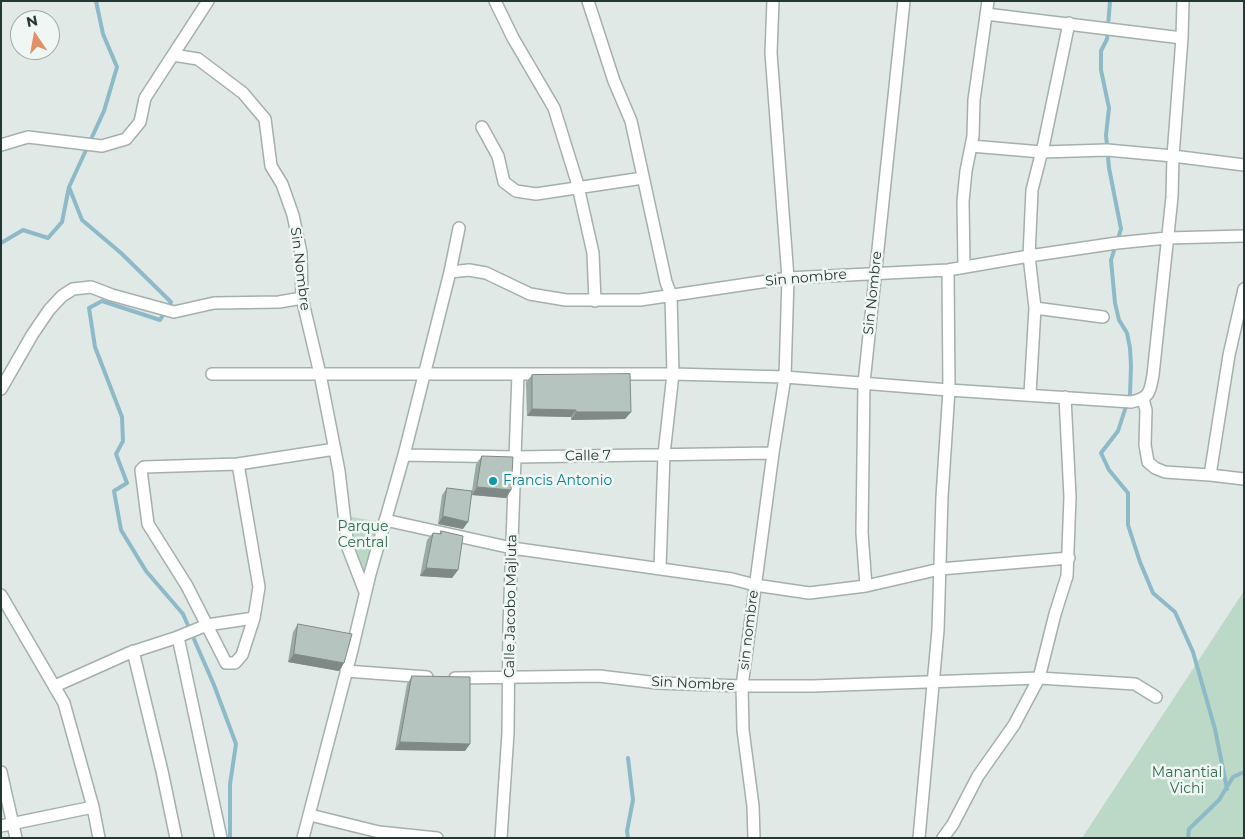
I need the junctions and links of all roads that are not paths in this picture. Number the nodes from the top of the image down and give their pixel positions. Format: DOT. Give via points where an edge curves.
graph roads {
  1 [pos="208,1"];
  2 [pos="495,1"];
  3 [pos="588,1"];
  4 [pos="773,1"];
  5 [pos="904,1"];
  6 [pos="988,1"];
  7 [pos="1183,1"];
  8 [pos="986,14"];
  9 [pos="1069,23"];
  10 [pos="1182,38"];
  11 [pos="174,54"];
  12 [pos="482,127"];
  13 [pos="1,145"];
  14 [pos="971,146"];
  15 [pos="1042,152"];
  16 [pos="1173,156"];
  17 [pos="1244,165"];
  18 [pos="643,178"];
  19 [pos="578,188"];
  20 [pos="459,228"];
  21 [pos="1244,236"];
  22 [pos="1167,238"];
  23 [pos="1029,256"];
  24 [pos="964,267"];
  25 [pos="948,270"];
  26 [pos="450,272"];
  27 [pos="876,273"];
  28 [pos="788,278"];
  29 [pos="1244,289"];
  30 [pos="671,295"];
  31 [pos="302,298"];
  32 [pos="595,301"];
  33 [pos="1035,308"];
  34 [pos="1103,317"];
  35 [pos="212,374"];
  36 [pos="320,374"];
  37 [pos="424,374"];
  38 [pos="518,374"];
  39 [pos="672,374"];
  40 [pos="785,377"];
  41 [pos="864,383"];
  42 [pos="1,389"];
  43 [pos="949,390"];
  44 [pos="1030,394"];
  45 [pos="1065,398"];
  46 [pos="1143,399"];
  47 [pos="335,450"];
  48 [pos="773,453"];
  49 [pos="664,454"];
  50 [pos="404,455"];
  51 [pos="515,457"];
  52 [pos="238,464"];
  53 [pos="1210,475"];
  54 [pos="1244,479"];
  55 [pos="385,520"];
  56 [pos="512,548"];
  57 [pos="1069,558"];
  58 [pos="660,568"];
  59 [pos="940,569"];
  60 [pos="755,585"];
  61 [pos="866,586"];
  62 [pos="365,592"];
  63 [pos="1,595"];
  64 [pos="254,618"];
  65 [pos="207,625"];
  66 [pos="178,637"];
  67 [pos="133,651"];
  68 [pos="346,672"];
  69 [pos="510,678"];
  70 [pos="1039,678"];
  71 [pos="932,683"];
  72 [pos="55,686"];
  73 [pos="742,686"];
  74 [pos="1156,697"];
  75 [pos="1,772"];
  76 [pos="93,807"];
  77 [pos="310,815"];
  78 [pos="14,823"];
  79 [pos="1,826"];
  80 [pos="379,835"];
  81 [pos="16,838"];
  82 [pos="99,838"];
  83 [pos="176,838"];
  84 [pos="221,838"];
  85 [pos="304,838"];
  86 [pos="437,838"];
  87 [pos="501,838"];
  88 [pos="754,838"];
  89 [pos="919,838"];
  90 [pos="942,838"];
  1 -- 11 [label="street"];
  2 -- 19 [label="street" via="554,108"];
  3 -- 18 [label="street" via="631,121"];
  4 -- 28 [label="street, sin nombre" via="770,53"];
  5 -- 27 [label="street, Sin Nombre"];
  6 -- 8 [label="street"];
  7 -- 10 [label="street"];
  8 -- 9 [label="street"];
  8 -- 14 [label="street"];
  9 -- 10 [label="street"];
  9 -- 15 [label="street"];
  10 -- 16 [label="street"];
  11 -- 13 [label="street" via="145,98 140,122 126,139 102,146 28,137"];
  11 -- 31 [label="street, Sin Nombre" via="198,59 243,93 265,119 271,166 282,184 293,215 301,253"];
  12 -- 19 [label="street" via="498,156 504,182 516,191 536,194"];
  14 -- 15 [label="street"];
  14 -- 24 [label="street" via="963,201"];
  15 -- 16 [label="street" via="1107,150"];
  15 -- 23 [label="street" via="1032,190"];
  16 -- 17 [label="street"];
  16 -- 22 [label="street"];
  18 -- 19 [label="street"];
  18 -- 30 [label="street"];
  19 -- 32 [label="street" via="593,253"];
  20 -- 26 [label="street"];
  21 -- 22 [label="street, Sin nombre"];
  22 -- 23 [label="street, Sin nombre"];
  22 -- 46 [label="street" via="1153,375 1150,391"];
  23 -- 24 [label="street, Sin nombre"];
  23 -- 33 [label="street"];
  24 -- 25 [label="street, Sin nombre"];
  25 -- 27 [label="street, Sin nombre"];
  25 -- 43 [label="street"];
  26 -- 32 [label="street, Sin nombre" via="469,270 486,273 530,294"];
  26 -- 37 [label="street"];
  27 -- 28 [label="street, Sin nombre"];
  27 -- 41 [label="street, Sin Nombre"];
  28 -- 30 [label="street, Sin nombre"];
  28 -- 40 [label="street, sin nombre"];
  29 -- 53 [label="street" via="1229,355"];
  30 -- 32 [label="street, Sin nombre" via="640,300"];
  30 -- 39 [label="street"];
  31 -- 36 [label="street, Sin Nombre"];
  31 -- 42 [label="street" via="279,302 214,303 174,312 91,287 73,289 49,310"];
  33 -- 34 [label="street"];
  33 -- 44 [label="street"];
  35 -- 36 [label="street"];
  36 -- 37 [label="street"];
  36 -- 47 [label="street, Sin Nombre"];
  37 -- 38 [label="street"];
  37 -- 50 [label="street"];
  38 -- 39 [label="street"];
  38 -- 51 [label="street, Calle Jacobo Majluta"];
  39 -- 40 [label="street"];
  39 -- 49 [label="street"];
  40 -- 41 [label="street"];
  40 -- 48 [label="street, sin nombre"];
  41 -- 43 [label="street"];
  41 -- 61 [label="street, Sin Nombre" via="862,533"];
  43 -- 44 [label="street"];
  43 -- 59 [label="street"];
  44 -- 45 [label="street"];
  45 -- 46 [label="street" via="1131,402"];
  45 -- 57 [label="street" via="1070,497"];
  46 -- 53 [label="street" via="1148,462 1164,472"];
  47 -- 52 [label="street"];
  47 -- 62 [label="street, Sin Nombre" via="348,548"];
  48 -- 49 [label="street, Calle 7"];
  48 -- 60 [label="street, sin nombre"];
  49 -- 51 [label="street, Calle 7"];
  49 -- 58 [label="street"];
  50 -- 51 [label="street, Calle 7"];
  50 -- 55 [label="street"];
  51 -- 56 [label="street, Calle Jacobo Majluta"];
  52 -- 64 [label="street" via="259,587"];
  52 -- 65 [label="street" via="144,467 141,470 148,524"];
  53 -- 54 [label="street"];
  55 -- 56 [label="street, Sin Nombre"];
  55 -- 62 [label="street"];
  56 -- 58 [label="street, Sin Nombre"];
  56 -- 69 [label="street, Calle Jacobo Majluta"];
  57 -- 59 [label="street, Sin Nombre"];
  57 -- 70 [label="street"];
  58 -- 60 [label="street, Sin Nombre" via="732,578"];
  59 -- 61 [label="street, Sin Nombre"];
  59 -- 71 [label="street"];
  60 -- 61 [label="street, Sin Nombre" via="809,593"];
  60 -- 73 [label="street, sin nombre"];
  62 -- 68 [label="street"];
  63 -- 72 [label="street"];
  64 -- 65 [label="street"];
  64 -- 65 [label="street" via="242,655 235,662 226,663"];
  65 -- 66 [label="street"];
  66 -- 67 [label="street"];
  66 -- 84 [label="street"];
  67 -- 72 [label="street"];
  67 -- 83 [label="street"];
  68 -- 69 [label="street, Sin Nombre" via="440,678"];
  68 -- 77 [label="street"];
  69 -- 73 [label="street, Sin Nombre" via="599,676 658,683"];
  69 -- 87 [label="street, Calle Jacobo Majluta"];
  70 -- 71 [label="street, Sin Nombre"];
  70 -- 74 [label="street, Sin Nombre" via="1135,684"];
  70 -- 90 [label="street" via="1014,725 978,776"];
  71 -- 73 [label="street, Sin Nombre"];
  71 -- 89 [label="street"];
  72 -- 76 [label="street" via="64,703"];
  73 -- 88 [label="street, sin nombre" via="743,730 754,806"];
  75 -- 78 [label="street"];
  76 -- 78 [label="street"];
  76 -- 82 [label="street"];
  77 -- 80 [label="street"];
  77 -- 85 [label="street"];
  78 -- 79 [label="street"];
  78 -- 81 [label="street"];
  80 -- 86 [label="street"];
}
